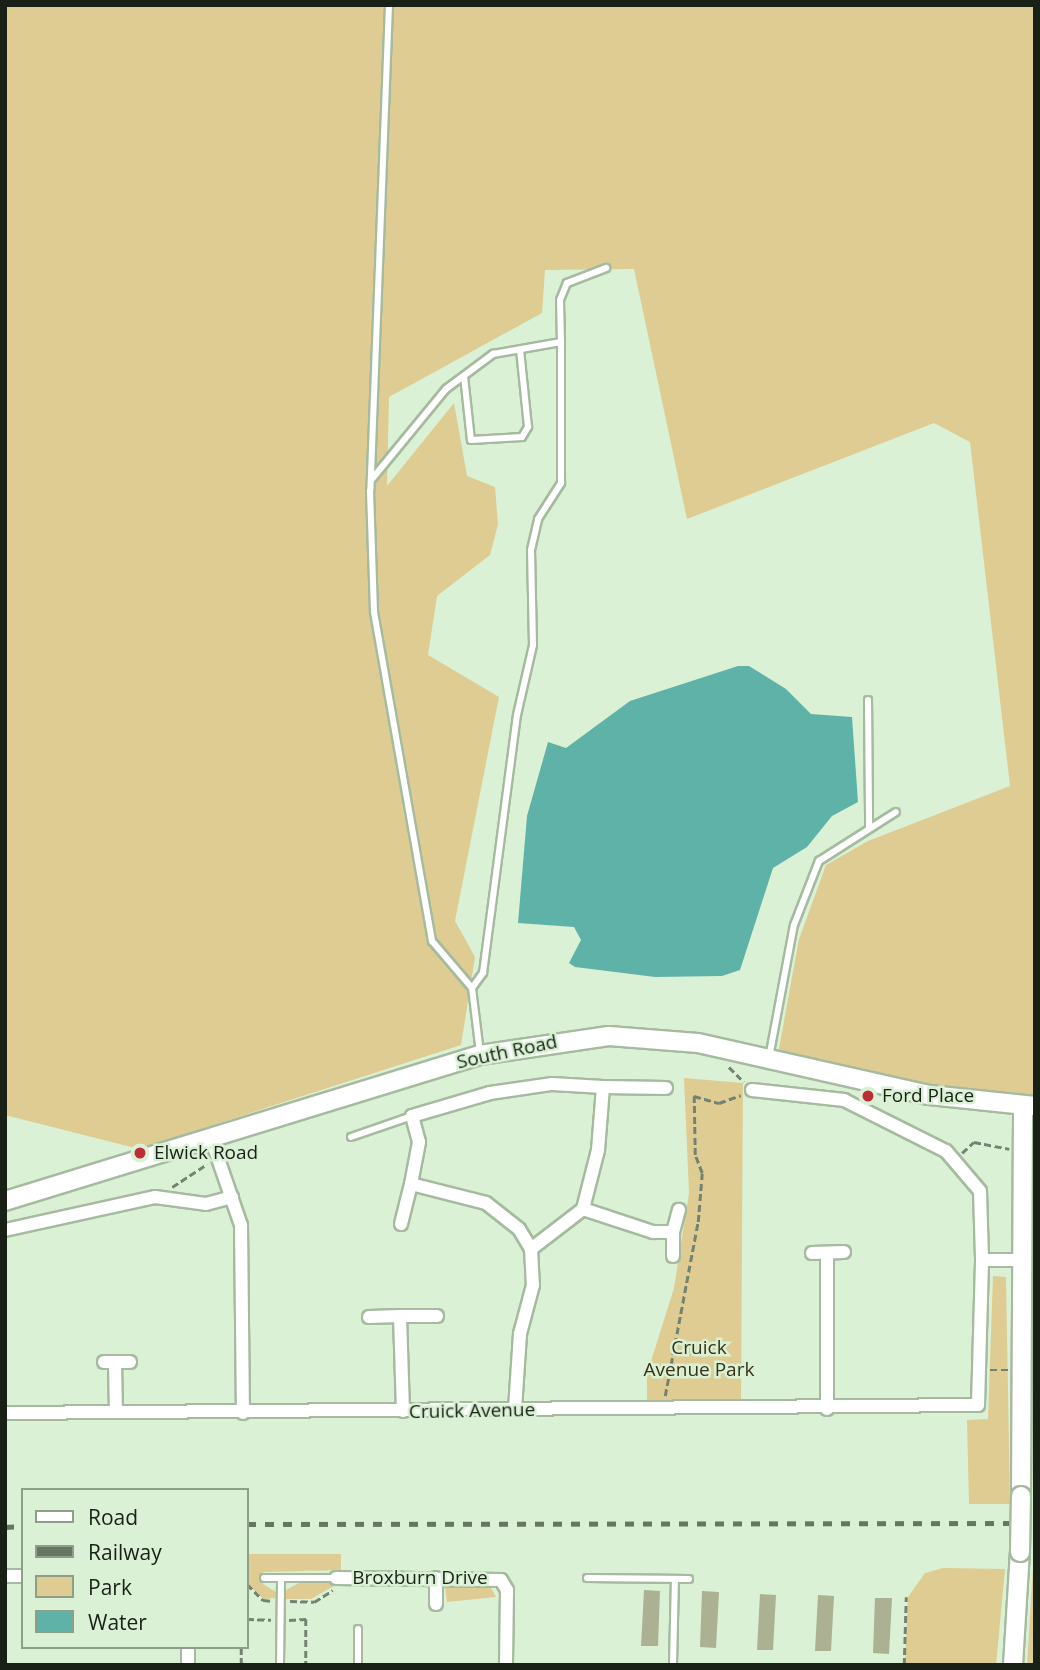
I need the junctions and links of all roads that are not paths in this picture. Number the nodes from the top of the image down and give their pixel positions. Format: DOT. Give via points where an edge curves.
graph roads {
  1 [pos="389,5"];
  2 [pos="606,268"];
  3 [pos="561,342"];
  4 [pos="520,349"];
  5 [pos="464,376"];
  6 [pos="371,480"];
  7 [pos="868,700"];
  8 [pos="896,812"];
  9 [pos="869,827"];
  10 [pos="472,988"];
  11 [pos="480,1055"];
  12 [pos="769,1060"];
  13 [pos="603,1087"];
  14 [pos="666,1088"];
  15 [pos="752,1090"];
  16 [pos="1029,1105"];
  17 [pos="412,1116"];
  18 [pos="351,1137"];
  19 [pos="212,1141"];
  20 [pos="1028,1151"];
  21 [pos="411,1184"];
  22 [pos="232,1197"];
  23 [pos="5,1201"];
  24 [pos="583,1209"];
  25 [pos="679,1210"];
  26 [pos="401,1224"];
  27 [pos="5,1230"];
  28 [pos="673,1232"];
  29 [pos="531,1249"];
  30 [pos="844,1252"];
  31 [pos="827,1253"];
  32 [pos="812,1254"];
  33 [pos="673,1256"];
  34 [pos="982,1260"];
  35 [pos="1018,1260"];
  36 [pos="400,1316"];
  37 [pos="437,1316"];
  38 [pos="369,1317"];
  39 [pos="1027,1335"];
  40 [pos="130,1362"];
  41 [pos="827,1409"];
  42 [pos="515,1410"];
  43 [pos="403,1411"];
  44 [pos="116,1412"];
  45 [pos="5,1413"];
  46 [pos="243,1413"];
  47 [pos="436,1577"];
  48 [pos="264,1578"];
  49 [pos="281,1578"];
  50 [pos="587,1578"];
  51 [pos="675,1579"];
  52 [pos="689,1579"];
  53 [pos="339,1581"];
  54 [pos="436,1604"];
  55 [pos="358,1629"];
  56 [pos="280,1665"];
  57 [pos="358,1665"];
  58 [pos="506,1665"];
  59 [pos="673,1665"];
  60 [pos="1013,1665"];
  1 -- 6 [label="lane"];
  2 -- 3 [label="lane" via="567,283 560,300"];
  3 -- 4 [label="lane"];
  3 -- 10 [label="lane" via="561,483 538,519 531,550 533,645 517,715 483,974"];
  4 -- 5 [label="lane" via="493,354"];
  4 -- 5 [label="lane" via="528,428 522,437 471,440"];
  5 -- 6 [label="lane" via="446,389"];
  6 -- 10 [label="lane" via="374,612 415,868 432,941"];
  7 -- 9 [label="lane"];
  8 -- 9 [label="lane"];
  9 -- 12 [label="lane" via="827,851 807,884 786,959"];
  10 -- 11 [label="lane"];
  11 -- 12 [label="main road, South Road" via="610,1036 698,1043"];
  11 -- 19 [label="main road, South Road"];
  12 -- 16 [label="main road, South Road" via="929,1096"];
  13 -- 14 [label="street"];
  13 -- 17 [label="street" via="552,1084 490,1093"];
  13 -- 24 [label="street" via="598,1150"];
  15 -- 34 [label="street" via="844,1100 957,1158 980,1191"];
  16 -- 20 [label="main road"];
  17 -- 18 [label="lane"];
  17 -- 21 [label="street" via="419,1142"];
  19 -- 22 [label="street"];
  19 -- 23 [label="main road, South Road"];
  20 -- 35 [label="main road"];
  21 -- 26 [label="street"];
  21 -- 29 [label="street" via="485,1203 519,1229"];
  22 -- 27 [label="street" via="206,1204 155,1197"];
  22 -- 46 [label="street" via="241,1225"];
  24 -- 28 [label="street" via="628,1227"];
  24 -- 29 [label="street"];
  25 -- 28 [label="street"];
  28 -- 33 [label="street"];
  29 -- 42 [label="street" via="533,1285 520,1334"];
  30 -- 31 [label="street"];
  31 -- 32 [label="street"];
  31 -- 41 [label="street"];
  34 -- 35 [label="street"];
  34 -- 41 [label="street, Cruick Avenue" via="978,1405"];
  35 -- 39 [label="main road"];
  36 -- 37 [label="street"];
  36 -- 38 [label="street"];
  36 -- 43 [label="street"];
  39 -- 60 [label="main road, bridge"];
  40 -- 44 [label="street" via="109,1362"];
  41 -- 42 [label="street, Cruick Avenue"];
  42 -- 43 [label="street, Cruick Avenue"];
  43 -- 46 [label="street, Cruick Avenue"];
  44 -- 45 [label="street, Cruick Avenue"];
  44 -- 46 [label="street, Cruick Avenue"];
  47 -- 53 [label="street, Broxburn Drive"];
  47 -- 54 [label="street"];
  47 -- 58 [label="street, Broxburn Drive" via="501,1580 507,1590"];
  48 -- 49 [label="lane"];
  49 -- 53 [label="lane"];
  49 -- 56 [label="lane"];
  50 -- 51 [label="lane"];
  51 -- 52 [label="lane"];
  51 -- 59 [label="lane"];
  55 -- 57 [label="lane"];
}
